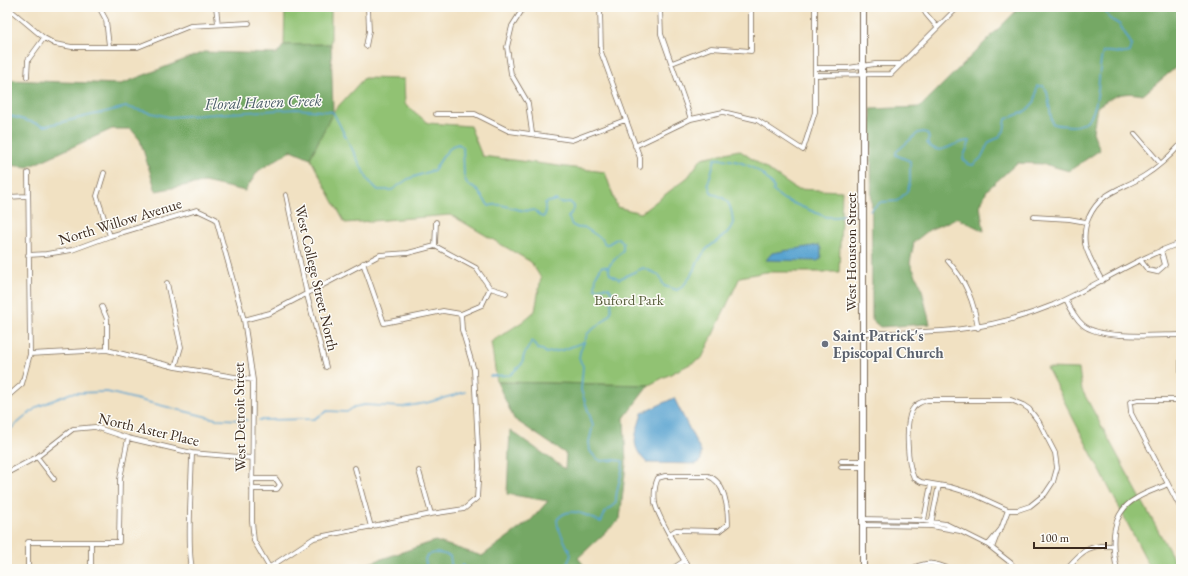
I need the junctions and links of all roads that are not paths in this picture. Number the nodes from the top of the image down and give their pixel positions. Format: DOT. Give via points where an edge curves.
graph roads {
  1 [pos="7,7"];
  2 [pos="99,7"];
  3 [pos="216,7"];
  4 [pos="368,7"];
  5 [pos="524,7"];
  6 [pos="600,7"];
  7 [pos="660,7"];
  8 [pos="751,7"];
  9 [pos="815,7"];
  10 [pos="862,7"];
  11 [pos="922,7"];
  12 [pos="958,7"];
  13 [pos="249,23"];
  14 [pos="218,24"];
  15 [pos="937,27"];
  16 [pos="44,38"];
  17 [pos="108,46"];
  18 [pos="366,46"];
  19 [pos="672,63"];
  20 [pos="901,64"];
  21 [pos="863,66"];
  22 [pos="815,68"];
  23 [pos="815,75"];
  24 [pos="863,75"];
  25 [pos="27,77"];
  26 [pos="436,114"];
  27 [pos="691,119"];
  28 [pos="625,120"];
  29 [pos="532,133"];
  30 [pos="1135,134"];
  31 [pos="1181,144"];
  32 [pos="635,146"];
  33 [pos="1160,163"];
  34 [pos="640,167"];
  35 [pos="28,173"];
  36 [pos="104,173"];
  37 [pos="286,195"];
  38 [pos="27,196"];
  39 [pos="7,197"];
  40 [pos="1034,217"];
  41 [pos="216,219"];
  42 [pos="436,222"];
  43 [pos="1086,222"];
  44 [pos="110,236"];
  45 [pos="1181,243"];
  46 [pos="435,246"];
  47 [pos="1161,250"];
  48 [pos="28,255"];
  49 [pos="1140,260"];
  50 [pos="948,261"];
  51 [pos="363,263"];
  52 [pos="1102,281"];
  53 [pos="167,283"];
  54 [pos="490,288"];
  55 [pos="506,293"];
  56 [pos="307,295"];
  57 [pos="1066,299"];
  58 [pos="102,307"];
  59 [pos="461,314"];
  60 [pos="244,320"];
  61 [pos="978,328"];
  62 [pos="863,333"];
  63 [pos="1181,334"];
  64 [pos="107,350"];
  65 [pos="30,354"];
  66 [pos="175,367"];
  67 [pos="326,367"];
  68 [pos="253,380"];
  69 [pos="7,397"];
  70 [pos="1181,400"];
  71 [pos="128,438"];
  72 [pos="192,452"];
  73 [pos="37,458"];
  74 [pos="252,458"];
  75 [pos="841,461"];
  76 [pos="863,464"];
  77 [pos="841,467"];
  78 [pos="355,468"];
  79 [pos="419,471"];
  80 [pos="7,473"];
  81 [pos="54,479"];
  82 [pos="252,479"];
  83 [pos="931,484"];
  84 [pos="1168,484"];
  85 [pos="939,485"];
  86 [pos="252,489"];
  87 [pos="926,508"];
  88 [pos="1181,509"];
  89 [pos="934,510"];
  90 [pos="1008,510"];
  91 [pos="431,514"];
  92 [pos="924,520"];
  93 [pos="932,521"];
  94 [pos="863,522"];
  95 [pos="931,526"];
  96 [pos="371,527"];
  97 [pos="960,531"];
  98 [pos="670,534"];
  99 [pos="91,542"];
  100 [pos="990,546"];
  101 [pos="1113,546"];
  102 [pos="684,561"];
  103 [pos="192,567"];
  104 [pos="1068,567"];
  105 [pos="268,568"];
  106 [pos="913,568"];
  107 [pos="28,569"];
  108 [pos="91,569"];
  109 [pos="185,569"];
  110 [pos="672,569"];
  111 [pos="690,569"];
  112 [pos="863,569"];
  113 [pos="950,569"];
  114 [pos="1015,569"];
  115 [pos="1118,569"];
  1 -- 16 [label="street"];
  2 -- 17 [label="street" via="106,20"];
  3 -- 14 [label="street"];
  4 -- 18 [label="street" via="369,31"];
  5 -- 29 [label="street" via="512,26 506,47 511,74 528,103"];
  6 -- 28 [label="street" via="601,52"];
  7 -- 19 [label="street" via="661,34"];
  8 -- 19 [label="street" via="751,51 711,48"];
  9 -- 22 [label="street"];
  10 -- 21 [label="main road, West Houston Street"];
  11 -- 15 [label="street"];
  12 -- 15 [label="street"];
  13 -- 14 [label="street"];
  14 -- 17 [label="street" via="190,26 138,47"];
  15 -- 20 [label="street"];
  16 -- 17 [label="street" via="72,48"];
  16 -- 25 [label="street" via="28,60"];
  19 -- 27 [label="street"];
  20 -- 21 [label="street"];
  20 -- 24 [label="street" via="891,74"];
  21 -- 22 [label="street"];
  21 -- 24 [label="main road, West Houston Street"];
  22 -- 23 [label="street"];
  23 -- 24 [label="street"];
  23 -- 27 [label="street" via="814,112 803,150 757,120 723,112"];
  24 -- 62 [label="main road, West Houston Street"];
  26 -- 29 [label="street" via="475,114 509,131"];
  27 -- 32 [label="street"];
  28 -- 29 [label="street" via="572,140"];
  28 -- 32 [label="street"];
  30 -- 33 [label="street"];
  31 -- 33 [label="street"];
  32 -- 34 [label="street" via="640,158"];
  33 -- 43 [label="street" via="1144,176 1102,198"];
  35 -- 38 [label="street"];
  36 -- 44 [label="street" via="97,196"];
  37 -- 56 [label="street, West College Street North"];
  38 -- 39 [label="street"];
  38 -- 48 [label="street"];
  40 -- 43 [label="street"];
  41 -- 44 [label="street, North Willow Avenue" via="197,210"];
  41 -- 60 [label="street, West Detroit Street"];
  42 -- 46 [label="street"];
  43 -- 52 [label="street" via="1086,246"];
  44 -- 48 [label="street, North Willow Avenue" via="72,250"];
  45 -- 47 [label="street"];
  46 -- 51 [label="street" via="408,253 380,255"];
  46 -- 54 [label="street" via="476,268"];
  47 -- 49 [label="street"];
  47 -- 49 [label="street" via="1165,265 1157,272 1148,270"];
  48 -- 65 [label="street"];
  49 -- 52 [label="street"];
  50 -- 61 [label="street" via="969,294"];
  51 -- 56 [label="street"];
  51 -- 59 [label="street" via="384,323 443,311"];
  52 -- 57 [label="street"];
  53 -- 66 [label="street" via="182,347"];
  54 -- 55 [label="street"];
  54 -- 59 [label="street" via="482,305"];
  56 -- 60 [label="street" via="270,313"];
  56 -- 67 [label="street, West College Street North"];
  57 -- 61 [label="street" via="1025,315"];
  57 -- 63 [label="street" via="1078,320 1097,332 1109,335"];
  58 -- 64 [label="street" via="108,319"];
  59 -- 91 [label="street" via="462,330 474,370 479,466 477,498 464,509"];
  60 -- 68 [label="street, West Detroit Street"];
  61 -- 62 [label="street" via="921,333"];
  62 -- 76 [label="main road, West Houston Street"];
  63 -- 70 [label="street"];
  64 -- 65 [label="street"];
  64 -- 66 [label="street"];
  65 -- 69 [label="street" via="22,384"];
  66 -- 68 [label="street"];
  68 -- 74 [label="street, West Detroit Street"];
  70 -- 84 [label="street" via="1130,402 1131,413"];
  71 -- 72 [label="street, North Aster Place"];
  71 -- 73 [label="street, North Aster Place" via="95,426 73,429"];
  71 -- 99 [label="street" via="120,479 119,542"];
  72 -- 74 [label="street, North Aster Place"];
  72 -- 103 [label="street"];
  73 -- 80 [label="street, North Aster Place"];
  73 -- 81 [label="street"];
  74 -- 82 [label="street, West Detroit Street"];
  75 -- 76 [label="street"];
  76 -- 77 [label="street"];
  76 -- 94 [label="main road, West Houston Street"];
  78 -- 96 [label="street"];
  79 -- 91 [label="street"];
  82 -- 86 [label="street, West Detroit Street"];
  82 -- 86 [label="street" via="276,479 280,484 277,489"];
  83 -- 85 [label="street"];
  83 -- 87 [label="street"];
  83 -- 90 [label="street" via="914,478 910,470 909,416 914,407 935,400 1011,400 1029,409 1039,422 1054,453 1057,468 1050,488 1036,501 1025,508"];
  84 -- 88 [label="street"];
  84 -- 101 [label="street" via="1136,498 1124,508 1114,533"];
  85 -- 89 [label="street"];
  85 -- 90 [label="street" via="973,494"];
  86 -- 105 [label="street, West Detroit Street" via="254,541"];
  87 -- 89 [label="street"];
  87 -- 92 [label="street"];
  89 -- 93 [label="street"];
  90 -- 100 [label="street" via="1004,523"];
  91 -- 96 [label="street"];
  92 -- 93 [label="street"];
  92 -- 94 [label="street"];
  93 -- 95 [label="street"];
  93 -- 97 [label="street" via="955,527"];
  94 -- 95 [label="street"];
  94 -- 112 [label="main road, West Houston Street"];
  95 -- 97 [label="street"];
  96 -- 105 [label="street" via="314,538"];
  97 -- 100 [label="street"];
  98 -- 98 [label="street" via="655,504 658,478 714,478 728,509 728,524 719,531 676,530"];
  98 -- 102 [label="street"];
  99 -- 107 [label="street" via="28,542"];
  99 -- 108 [label="street"];
  100 -- 114 [label="street"];
  101 -- 104 [label="street" via="1090,546"];
  101 -- 115 [label="street"];
  102 -- 110 [label="street"];
  102 -- 111 [label="street"];
  103 -- 109 [label="street"];
  106 -- 113 [label="street" via="926,562"];
}
